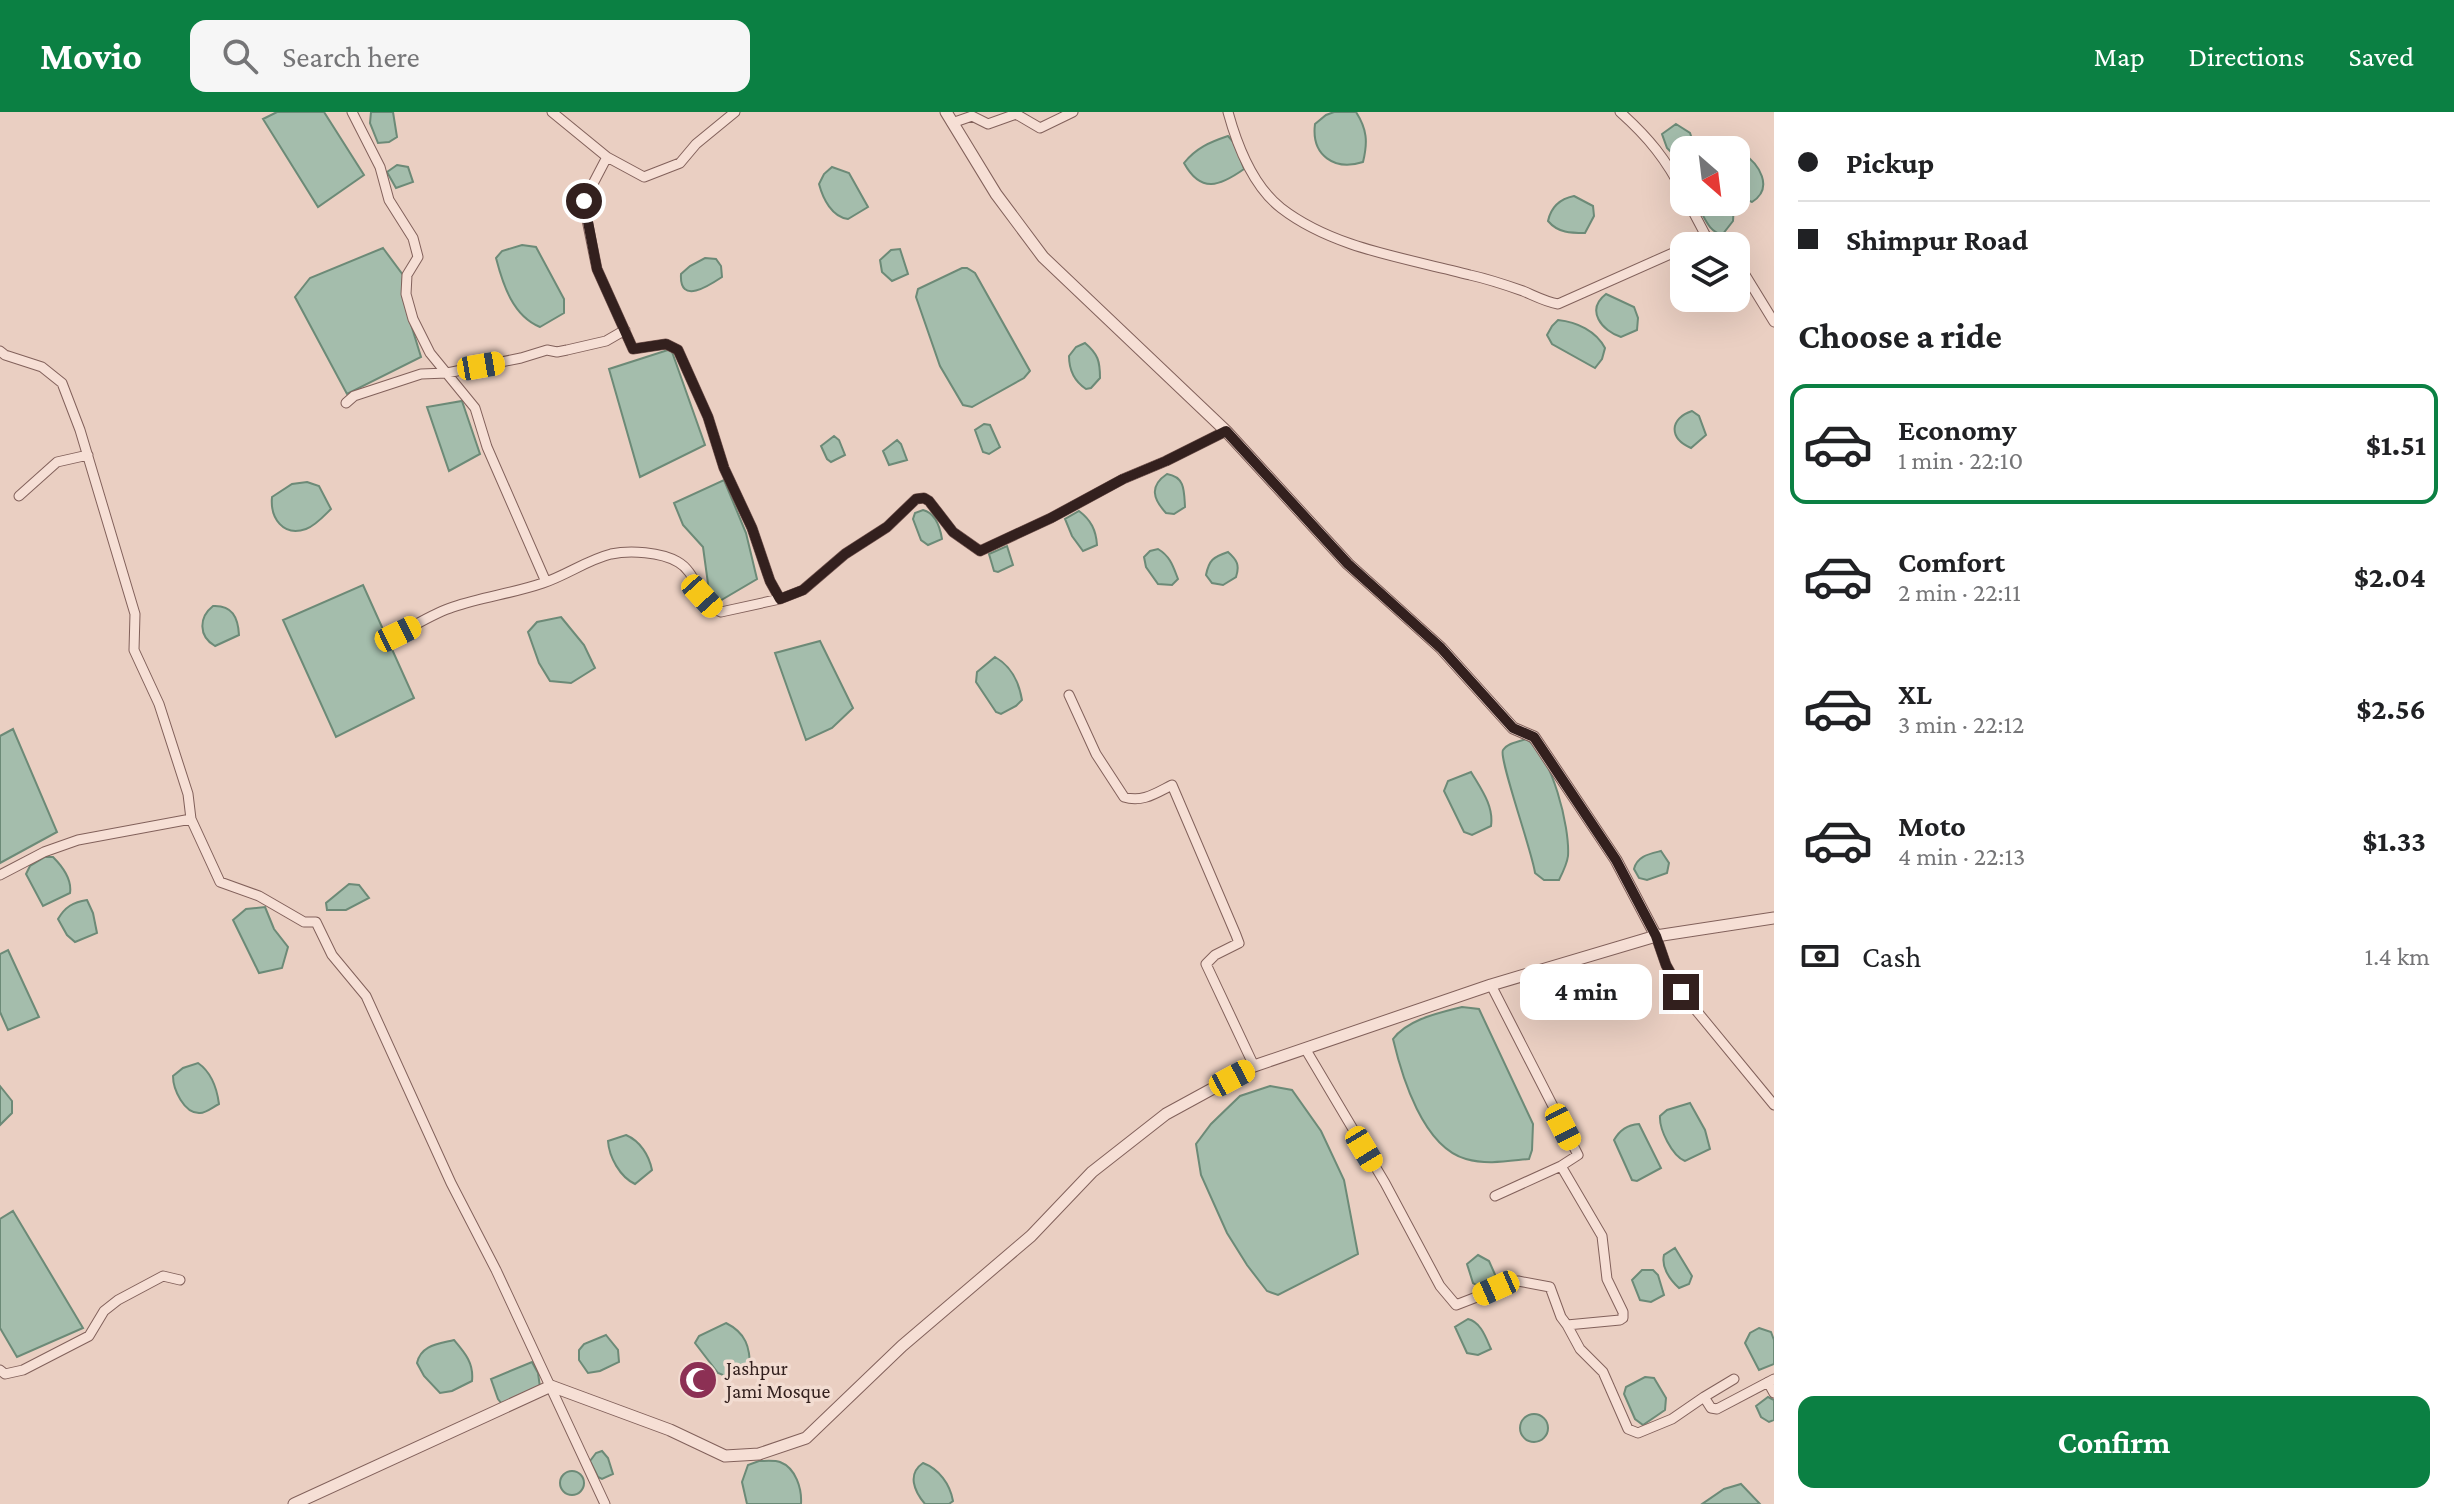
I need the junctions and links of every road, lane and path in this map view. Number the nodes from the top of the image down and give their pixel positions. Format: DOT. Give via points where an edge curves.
graph roads {
  1 [pos="352,112"];
  2 [pos="552,112"];
  3 [pos="735,112"];
  4 [pos="1073,112"];
  5 [pos="1228,112"];
  6 [pos="1620,112"];
  7 [pos="949,118"];
  8 [pos="607,157"];
  9 [pos="1670,169"];
  10 [pos="1670,254"];
  11 [pos="1750,283"];
  12 [pos="1774,322"];
  13 [pos="625,330"];
  14 [pos="0,351"];
  15 [pos="447,373"];
  16 [pos="346,403"];
  17 [pos="1226,431"];
  18 [pos="88,455"];
  19 [pos="19,496"];
  20 [pos="546,582"];
  21 [pos="780,599"];
  22 [pos="398,634"];
  23 [pos="1069,695"];
  24 [pos="191,819"];
  25 [pos="0,875"];
  26 [pos="1774,918"];
  27 [pos="1656,936"];
  28 [pos="1491,985"];
  29 [pos="1306,1050"];
  30 [pos="1254,1066"];
  31 [pos="1774,1105"];
  32 [pos="1561,1166"];
  33 [pos="1495,1196"];
  34 [pos="180,1280"];
  35 [pos="1567,1325"];
  36 [pos="0,1370"];
  37 [pos="1734,1379"];
  38 [pos="1771,1381"];
  39 [pos="551,1386"];
  40 [pos="1774,1393"];
  41 [pos="1704,1397"];
  42 [pos="294,1504"];
  43 [pos="605,1504"];
  1 -- 15 [label="street" via="380,167 389,200 413,238 418,257 407,275 406,294 430,353"];
  2 -- 8 [label="street"];
  3 -- 8 [label="street" via="680,163 664,170 644,177"];
  4 -- 7 [label="street" via="1040,128 1016,114 988,124 972,116"];
  5 -- 10 [label="street" via="1240,148 1279,206 1372,251 1486,279 1558,304"];
  6 -- 9 [label="street" via="1647,136"];
  7 -- 17 [label="street" via="1043,257"];
  8 -- 13 [label="street" via="584,201 597,269"];
  11 -- 12 [label="street"];
  13 -- 15 [label="street" via="606,341"];
  13 -- 21 [label="street" via="633,349 666,344 678,350"];
  14 -- 18 [label="street" via="42,367 62,383"];
  15 -- 16 [label="street" via="411,377"];
  15 -- 20 [label="street" via="475,408"];
  17 -- 21 [label="street" via="980,551 953,532 929,501 916,499 803,590"];
  17 -- 27 [label="street" via="1348,564 1441,648 1513,728 1534,737 1616,860"];
  18 -- 19 [label="street" via="57,462"];
  18 -- 24 [label="street" via="135,614 134,650 159,704"];
  20 -- 21 [label="street" via="615,553 653,554 688,570 715,610"];
  20 -- 22 [label="street" via="452,607"];
  23 -- 30 [label="street" via="1096,754 1124,797 1135,801 1172,785 1239,943 1206,964"];
  24 -- 25 [label="street" via="78,840"];
  24 -- 39 [label="street" via="220,882 259,896 304,922 316,922 332,955 366,996"];
  26 -- 27 [label="street"];
  27 -- 28 [label="street"];
  27 -- 31 [label="street" via="1681,992"];
  28 -- 29 [label="street"];
  28 -- 32 [label="street" via="1578,1155"];
  29 -- 30 [label="street"];
  29 -- 35 [label="street" via="1440,1286 1456,1305 1518,1281 1541,1284 1550,1287"];
  30 -- 39 [label="street" via="1166,1114 1092,1172 1031,1236 902,1346 806,1438 759,1454 725,1456"];
  32 -- 33 [label="street"];
  32 -- 35 [label="street" via="1602,1236 1607,1279 1623,1312 1616,1322"];
  34 -- 36 [label="street" via="163,1276 104,1311 89,1336 23,1370"];
  35 -- 41 [label="street" via="1580,1349 1603,1372 1628,1429 1649,1429"];
  37 -- 41 [label="street"];
  38 -- 40 [label="street"];
  38 -- 41 [label="street" via="1717,1409"];
  39 -- 42 [label="street"];
  39 -- 43 [label="street"];
}
